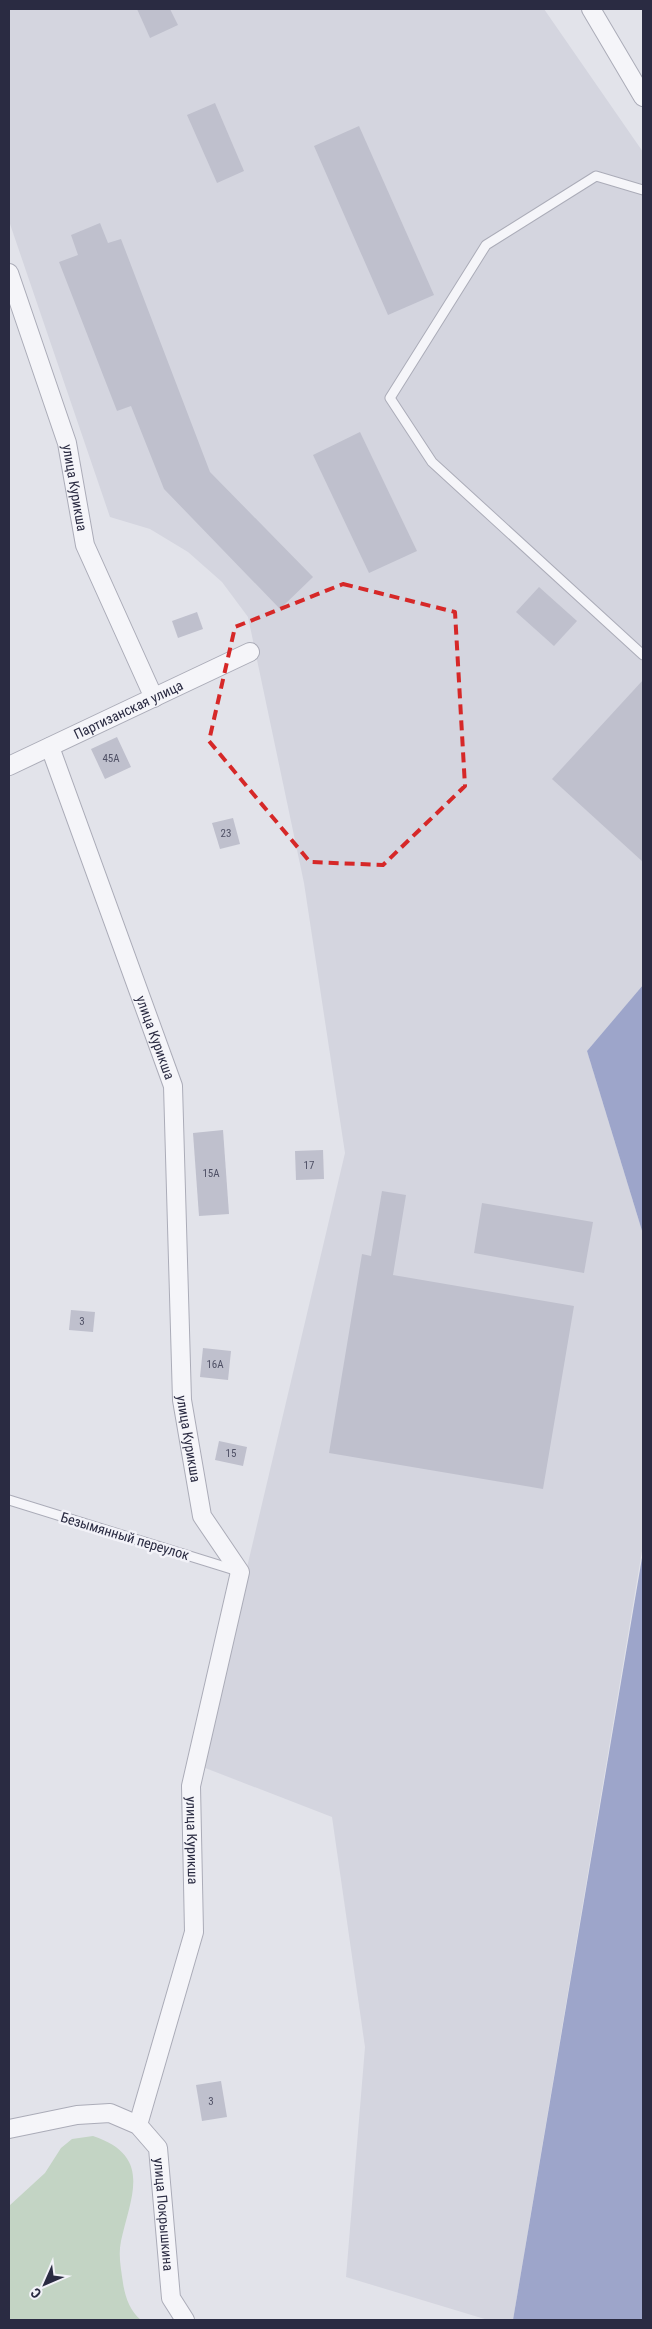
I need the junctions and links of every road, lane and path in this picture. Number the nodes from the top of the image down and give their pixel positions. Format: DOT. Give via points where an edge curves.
graph roads {
  1 [pos="591,9"];
  2 [pos="643,97"];
  3 [pos="643,190"];
  4 [pos="9,273"];
  5 [pos="250,652"];
  6 [pos="643,655"];
  7 [pos="154,698"];
  8 [pos="50,747"];
  9 [pos="9,766"];
  10 [pos="9,1500"];
  11 [pos="240,1572"];
  12 [pos="138,2125"];
  13 [pos="9,2129"];
  14 [pos="185,2320"];
  1 -- 2 [label="street"];
  3 -- 6 [label="lane" via="596,176 486,245 390,398 432,462"];
  4 -- 7 [label="street, улица Курикша" via="68,443 85,545"];
  5 -- 7 [label="street, Партизанская улица"];
  7 -- 8 [label="street, Партизанская улица"];
  8 -- 9 [label="street, Партизанская улица"];
  8 -- 11 [label="street, улица Курикша" via="173,1086 182,1400 202,1516"];
  10 -- 11 [label="lane, Безымянный переулок"];
  11 -- 12 [label="street, улица Курикша" via="191,1786 194,1932"];
  12 -- 13 [label="street, улица Покрышкина" via="110,2113 77,2115"];
  12 -- 14 [label="street, улица Покрышкина" via="158,2148 171,2298"];
}
